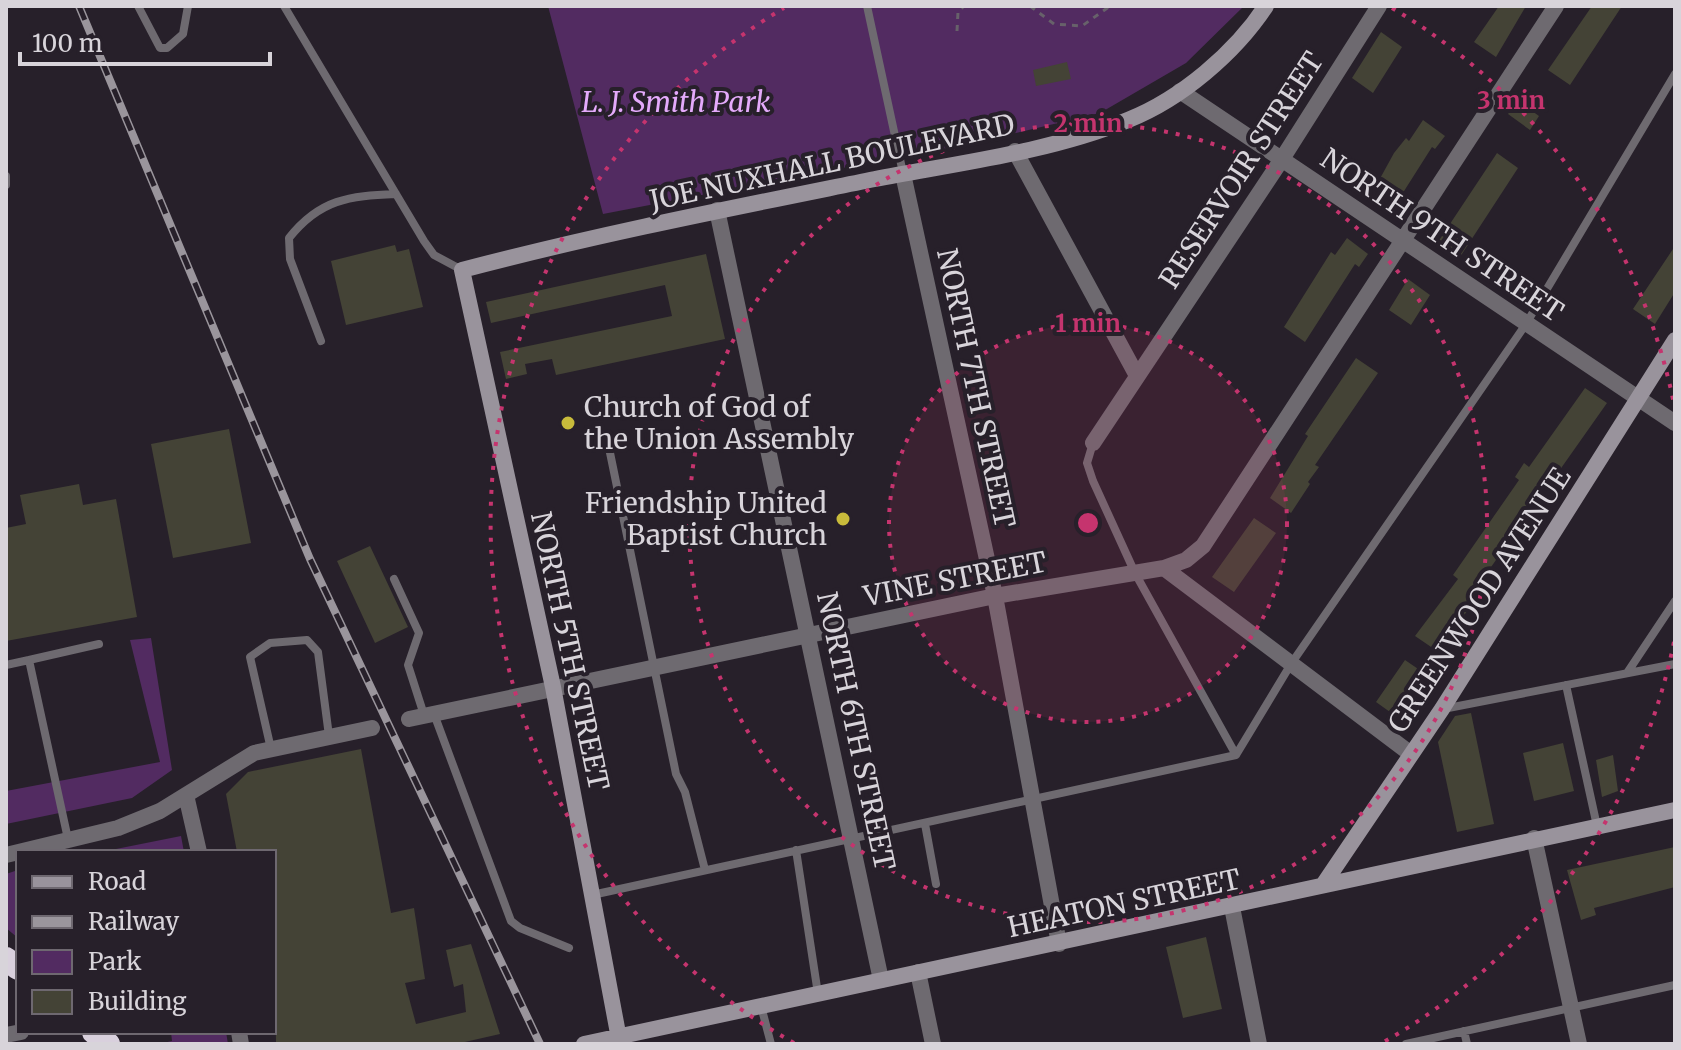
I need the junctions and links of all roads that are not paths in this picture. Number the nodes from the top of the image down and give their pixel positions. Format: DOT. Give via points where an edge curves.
graph roads {
  1 [pos="138,6"];
  2 [pos="188,6"];
  3 [pos="284,6"];
  4 [pos="867,6"];
  5 [pos="1266,6"];
  6 [pos="1379,6"];
  7 [pos="1556,6"];
  8 [pos="1675,74"];
  9 [pos="1180,91"];
  10 [pos="1015,151"];
  11 [pos="1282,159"];
  12 [pos="903,174"];
  13 [pos="6,176"];
  14 [pos="6,185"];
  15 [pos="396,194"];
  16 [pos="717,210"];
  17 [pos="1403,240"];
  18 [pos="462,270"];
  19 [pos="1526,324"];
  20 [pos="1675,340"];
  21 [pos="321,341"];
  22 [pos="1136,374"];
  23 [pos="1638,396"];
  24 [pos="1675,423"];
  25 [pos="608,443"];
  26 [pos="1093,443"];
  27 [pos="1164,568"];
  28 [pos="1135,573"];
  29 [pos="394,579"];
  30 [pos="995,596"];
  31 [pos="1675,601"];
  32 [pos="810,633"];
  33 [pos="99,644"];
  34 [pos="29,660"];
  35 [pos="1291,664"];
  36 [pos="1675,664"];
  37 [pos="6,665"];
  38 [pos="652,667"];
  39 [pos="1627,673"];
  40 [pos="1566,685"];
  41 [pos="553,687"];
  42 [pos="1442,709"];
  43 [pos="422,716"];
  44 [pos="372,728"];
  45 [pos="329,736"];
  46 [pos="271,749"];
  47 [pos="1411,754"];
  48 [pos="1236,755"];
  49 [pos="186,795"];
  50 [pos="1033,798"];
  51 [pos="1675,810"];
  52 [pos="925,824"];
  53 [pos="1597,826"];
  54 [pos="851,838"];
  55 [pos="1534,838"];
  56 [pos="68,839"];
  57 [pos="25,850"];
  58 [pos="199,850"];
  59 [pos="796,850"];
  60 [pos="705,870"];
  61 [pos="936,884"];
  62 [pos="1323,885"];
  63 [pos="592,895"];
  64 [pos="1232,907"];
  65 [pos="1059,944"];
  66 [pos="569,948"];
  67 [pos="918,972"];
  68 [pos="881,980"];
  69 [pos="1675,985"];
  70 [pos="818,994"];
  71 [pos="761,1006"];
  72 [pos="1571,1007"];
  73 [pos="1464,1031"];
  74 [pos="620,1040"];
  75 [pos="584,1044"];
  76 [pos="771,1044"];
  77 [pos="933,1044"];
  78 [pos="1259,1044"];
  79 [pos="1406,1044"];
  80 [pos="1467,1044"];
  81 [pos="1579,1044"];
  1 -- 2 [label="lane" via="160,48 167,48 183,34"];
  3 -- 15 [label="lane"];
  4 -- 12 [label="lane"];
  5 -- 9 [label="street, JOE NUXHALL BOULEVARD" via="1219,59"];
  6 -- 11 [label="street, RESERVOIR STREET"];
  7 -- 17 [label="street, VINE STREET"];
  8 -- 19 [label="lane"];
  9 -- 10 [label="street, JOE NUXHALL BOULEVARD" via="1130,120"];
  9 -- 11 [label="street, NORTH 9TH STREET"];
  10 -- 12 [label="street, JOE NUXHALL BOULEVARD"];
  10 -- 22 [label="street"];
  11 -- 17 [label="street, NORTH 9TH STREET"];
  11 -- 22 [label="street, RESERVOIR STREET"];
  12 -- 16 [label="street, JOE NUXHALL BOULEVARD"];
  12 -- 30 [label="street, NORTH 7TH STREET"];
  13 -- 14 [label="lane"];
  15 -- 18 [label="lane" via="434,255"];
  15 -- 21 [label="lane" via="330,203 304,218 289,238 290,259"];
  16 -- 18 [label="street, JOE NUXHALL BOULEVARD"];
  16 -- 32 [label="street, NORTH 6TH STREET"];
  17 -- 19 [label="street, NORTH 9TH STREET"];
  17 -- 27 [label="street, VINE STREET" via="1203,546"];
  18 -- 41 [label="street, NORTH 5TH STREET"];
  19 -- 23 [label="street, NORTH 9TH STREET"];
  19 -- 35 [label="lane"];
  20 -- 23 [label="street, GREENWOOD AVENUE"];
  22 -- 26 [label="street, RESERVOIR STREET"];
  23 -- 24 [label="street, NORTH 9TH STREET"];
  23 -- 42 [label="street, GREENWOOD AVENUE"];
  25 -- 38 [label="lane"];
  26 -- 28 [label="lane" via="1087,463"];
  27 -- 28 [label="street, VINE STREET"];
  27 -- 35 [label="street"];
  28 -- 30 [label="street, VINE STREET"];
  28 -- 48 [label="lane"];
  29 -- 43 [label="lane" via="419,633 408,665"];
  30 -- 32 [label="street, VINE STREET"];
  30 -- 50 [label="street, NORTH 7TH STREET"];
  31 -- 39 [label="lane"];
  32 -- 38 [label="street, VINE STREET"];
  32 -- 54 [label="street, NORTH 6TH STREET"];
  33 -- 34 [label="lane"];
  34 -- 37 [label="lane"];
  34 -- 56 [label="lane"];
  35 -- 47 [label="street"];
  35 -- 48 [label="lane"];
  36 -- 39 [label="lane"];
  38 -- 41 [label="street, VINE STREET"];
  38 -- 60 [label="lane"];
  39 -- 40 [label="lane"];
  40 -- 42 [label="lane"];
  40 -- 53 [label="lane"];
  41 -- 43 [label="street, VINE STREET"];
  41 -- 63 [label="street, NORTH 5TH STREET"];
  42 -- 47 [label="street, GREENWOOD AVENUE"];
  43 -- 66 [label="lane" via="511,921"];
  44 -- 45 [label="street"];
  45 -- 46 [label="street"];
  45 -- 46 [label="lane" via="318,652 307,640 270,643 250,657"];
  46 -- 49 [label="street" via="254,753"];
  47 -- 62 [label="street, GREENWOOD AVENUE"];
  48 -- 50 [label="lane"];
  49 -- 56 [label="street" via="118,828"];
  49 -- 58 [label="street"];
  50 -- 52 [label="lane"];
  50 -- 65 [label="street, NORTH 7TH STREET"];
  51 -- 53 [label="street, HEATON STREET"];
  52 -- 54 [label="lane"];
  52 -- 61 [label="lane"];
  53 -- 55 [label="street, HEATON STREET"];
  54 -- 59 [label="lane"];
  54 -- 68 [label="street, NORTH 6TH STREET"];
  55 -- 62 [label="street, HEATON STREET"];
  55 -- 72 [label="street"];
  56 -- 57 [label="street"];
  59 -- 60 [label="lane"];
  59 -- 70 [label="lane"];
  60 -- 63 [label="lane"];
  62 -- 64 [label="street, HEATON STREET"];
  63 -- 74 [label="street, NORTH 5TH STREET"];
  64 -- 65 [label="street, HEATON STREET"];
  64 -- 78 [label="street"];
  65 -- 67 [label="street, HEATON STREET"];
  67 -- 68 [label="street, HEATON STREET"];
  67 -- 77 [label="street"];
  68 -- 70 [label="street, HEATON STREET"];
  69 -- 72 [label="lane"];
  70 -- 71 [label="street, HEATON STREET"];
  71 -- 74 [label="street, HEATON STREET"];
  71 -- 76 [label="lane"];
  72 -- 73 [label="lane"];
  72 -- 81 [label="street"];
  73 -- 79 [label="lane"];
  73 -- 80 [label="lane"];
  74 -- 75 [label="street, HEATON STREET"];
}
